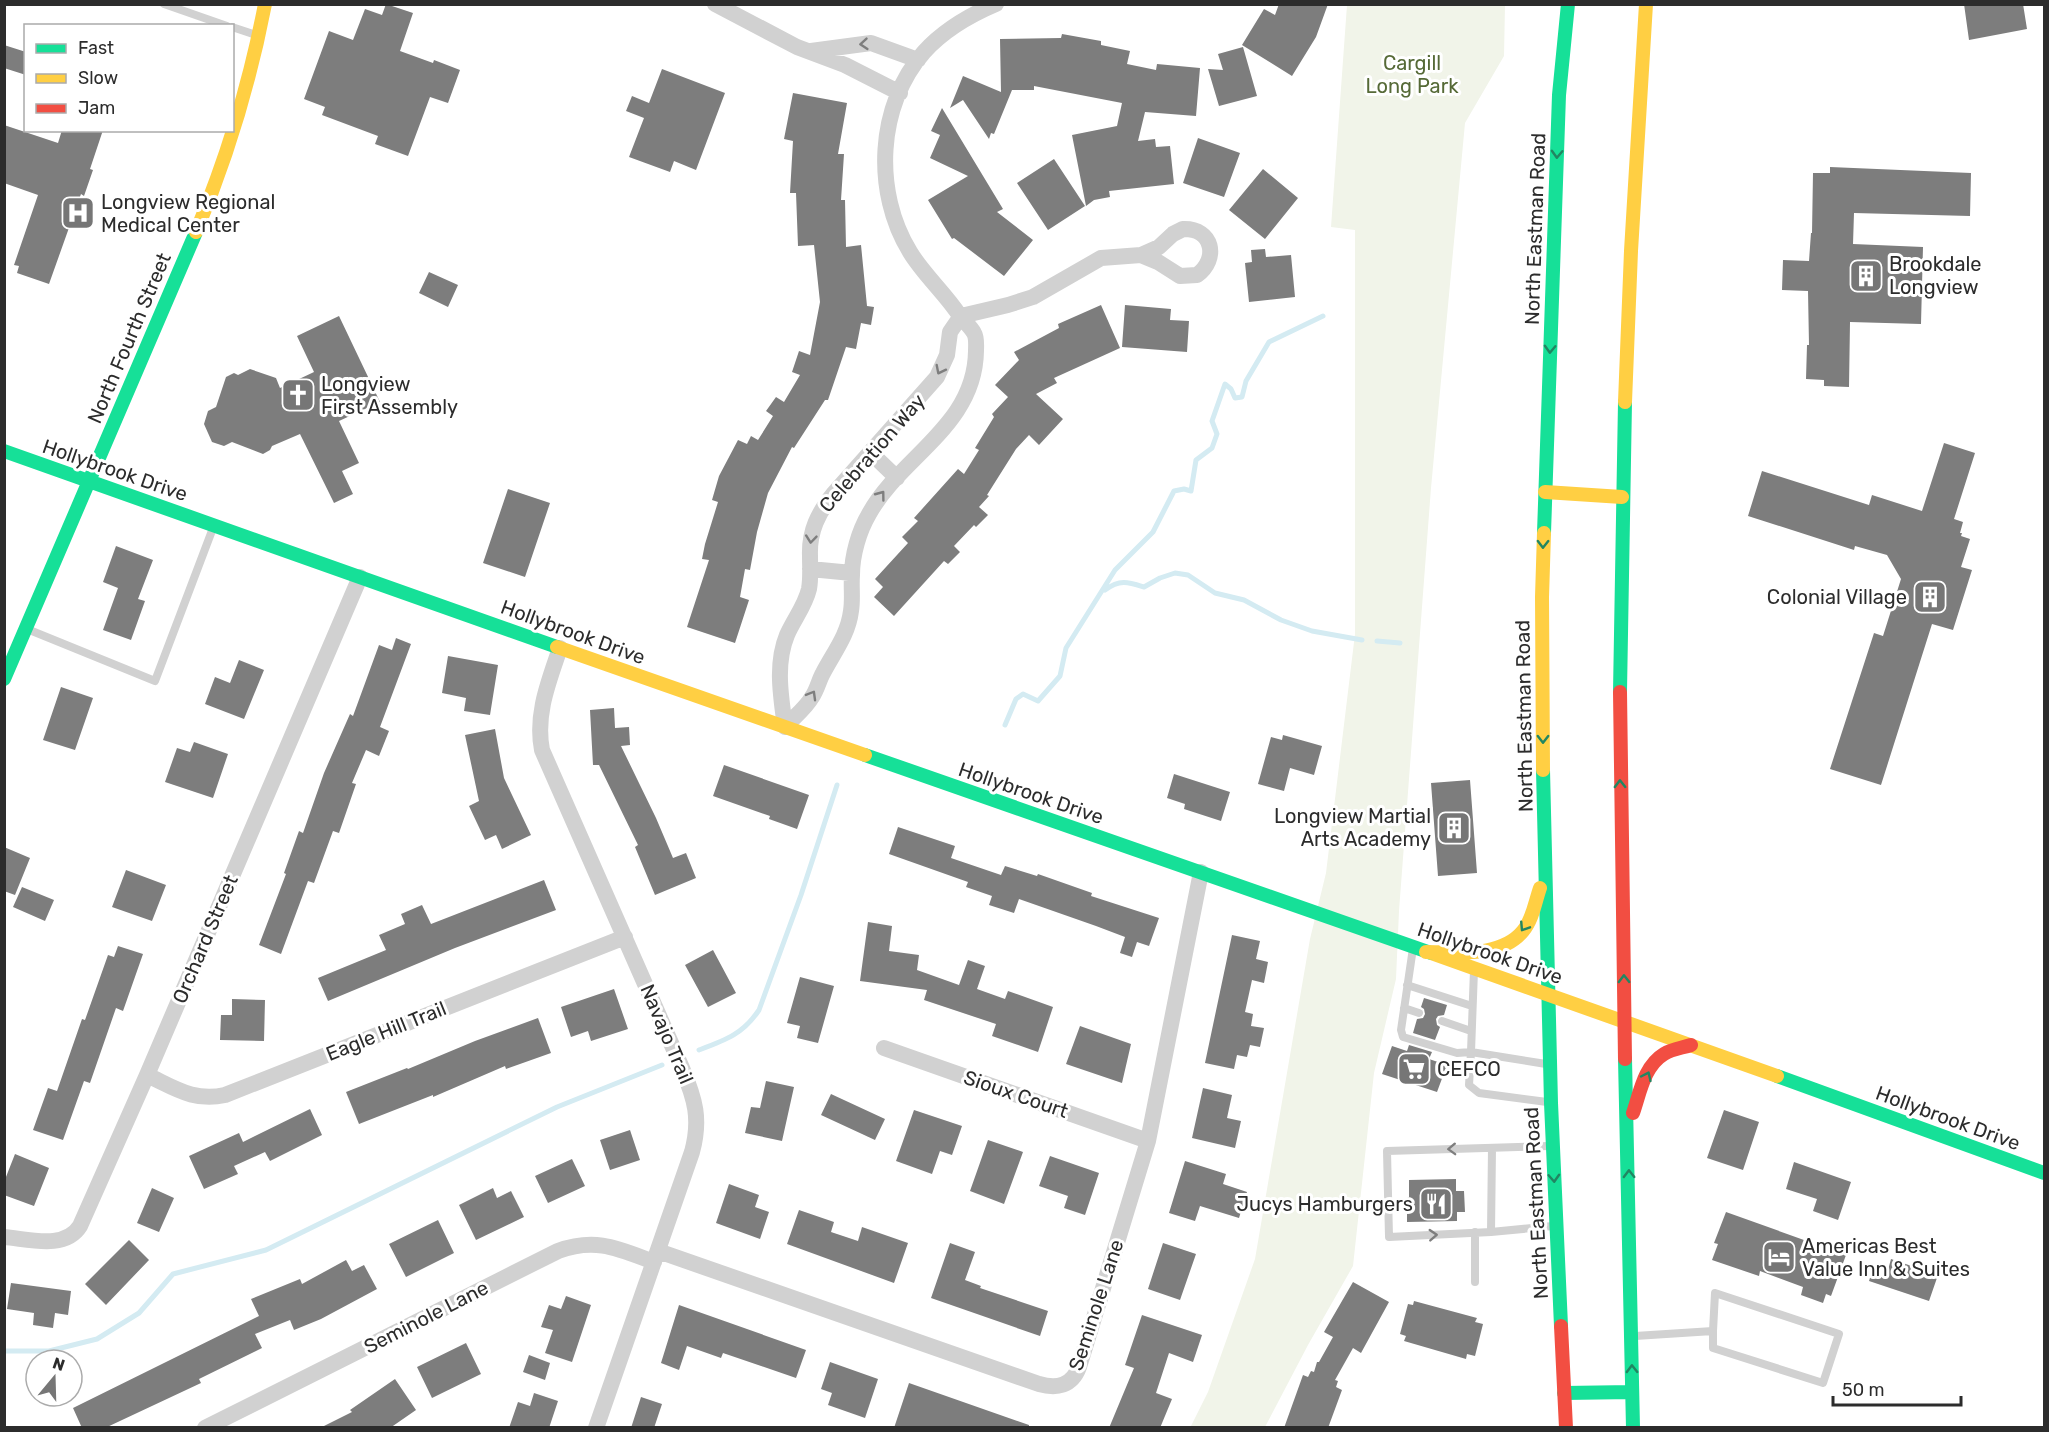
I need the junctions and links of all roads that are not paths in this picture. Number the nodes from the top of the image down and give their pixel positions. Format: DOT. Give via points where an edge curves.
graph roads {
  1 [pos="164,4"];
  2 [pos="265,4"];
  3 [pos="714,4"];
  4 [pos="996,4"];
  5 [pos="1568,4"];
  6 [pos="1646,4"];
  7 [pos="1552,16"];
  8 [pos="221,24"];
  9 [pos="234,28"];
  10 [pos="259,36"];
  11 [pos="807,51"];
  12 [pos="918,60"];
  13 [pos="900,93"];
  14 [pos="1559,95"];
  15 [pos="234,126"];
  16 [pos="232,132"];
  17 [pos="1140,255"];
  18 [pos="961,316"];
  19 [pos="4,451"];
  20 [pos="870,453"];
  21 [pos="897,478"];
  22 [pos="89,481"];
  23 [pos="1545,492"];
  24 [pos="1622,497"];
  25 [pos="214,525"];
  26 [pos="810,570"];
  27 [pos="852,573"];
  28 [pos="360,577"];
  29 [pos="26,628"];
  30 [pos="560,648"];
  31 [pos="4,679"];
  32 [pos="784,727"];
  33 [pos="1201,872"];
  34 [pos="1546,873"];
  35 [pos="625,936"];
  36 [pos="1420,950"];
  37 [pos="1474,968"];
  38 [pos="1407,985"];
  39 [pos="1549,994"];
  40 [pos="1472,1006"];
  41 [pos="1404,1008"];
  42 [pos="1419,1013"];
  43 [pos="1442,1021"];
  44 [pos="1625,1021"];
  45 [pos="1471,1030"];
  46 [pos="1691,1045"];
  47 [pos="884,1048"];
  48 [pos="1471,1052"];
  49 [pos="1550,1065"];
  50 [pos="147,1076"];
  51 [pos="1551,1103"];
  52 [pos="1628,1128"];
  53 [pos="1148,1141"];
  54 [pos="1552,1146"];
  55 [pos="1492,1148"];
  56 [pos="2044,1173"];
  57 [pos="1556,1225"];
  58 [pos="1474,1232"];
  59 [pos="1491,1232"];
  60 [pos="4,1237"];
  61 [pos="656,1256"];
  62 [pos="1475,1282"];
  63 [pos="1713,1331"];
  64 [pos="1632,1336"];
  65 [pos="1632,1392"];
  66 [pos="1564,1393"];
  67 [pos="205,1428"];
  68 [pos="596,1428"];
  69 [pos="1566,1428"];
  70 [pos="1633,1428"];
  1 -- 8 [label="lane"];
  2 -- 10 [label="main road, North Fourth Street"];
  3 -- 11 [label="street"];
  4 -- 12 [label="street, Celebration Way" via="949,31"];
  5 -- 14 [label="main road, North Eastman Road"];
  6 -- 24 [label="main road" via="1632,220"];
  7 -- 14 [label="main road"];
  9 -- 10 [label="lane"];
  10 -- 15 [label="main road, North Fourth Street"];
  12 -- 11 [label="street, one-way" via="871,42"];
  11 -- 13 [label="street"];
  12 -- 13 [label="street, Celebration Way"];
  13 -- 18 [label="street, Celebration Way" via="890,119 885,150 891,208 909,251"];
  14 -- 23 [label="main road, North Eastman Road, one-way"];
  16 -- 22 [label="main road, North Fourth Street" via="212,194"];
  17 -- 18 [label="street" via="1101,258 1033,297"];
  18 -- 20 [label="street, Celebration Way, one-way" via="950,332 947,355 937,377"];
  18 -- 21 [label="street, Celebration Way" via="975,334 976,342 975,367 967,393 947,427"];
  19 -- 22 [label="main road, Hollybrook Drive"];
  20 -- 21 [label="street"];
  20 -- 26 [label="street, Celebration Way, one-way" via="819,513 812,529"];
  27 -- 21 [label="street, Celebration Way, one-way" via="864,523 882,493"];
  22 -- 25 [label="main road, Hollybrook Drive"];
  22 -- 29 [label="main road, North Fourth Street"];
  23 -- 24 [label="main road"];
  23 -- 34 [label="main road, North Eastman Road, one-way" via="1542,609"];
  44 -- 24 [label="main road, one-way" via="1620,762"];
  25 -- 28 [label="main road, Hollybrook Drive"];
  25 -- 29 [label="lane" via="154,681"];
  26 -- 27 [label="street"];
  26 -- 32 [label="street, Celebration Way" via="806,601 783,649 779,682"];
  32 -- 27 [label="street, Celebration Way, one-way" via="812,699 846,632 852,609"];
  28 -- 30 [label="main road, Hollybrook Drive"];
  28 -- 50 [label="street, Orchard Street"];
  29 -- 31 [label="main road, North Fourth Street"];
  30 -- 32 [label="main road, Hollybrook Drive"];
  30 -- 35 [label="street, Navajo Trail" via="541,709 543,750"];
  32 -- 33 [label="main road, Hollybrook Drive"];
  33 -- 36 [label="main road, Hollybrook Drive"];
  33 -- 53 [label="street, Seminole Lane"];
  34 -- 36 [label="main road, one-way" via="1529,921 1514,938 1493,949"];
  34 -- 39 [label="main road, North Eastman Road"];
  35 -- 50 [label="street, Eagle Hill Trail" via="225,1095 195,1096"];
  35 -- 61 [label="street, Navajo Trail" via="686,1077 697,1118 692,1152"];
  36 -- 37 [label="main road, Hollybrook Drive"];
  36 -- 38 [label="lane"];
  37 -- 39 [label="main road, Hollybrook Drive"];
  37 -- 40 [label="lane"];
  38 -- 40 [label="lane"];
  38 -- 41 [label="lane"];
  39 -- 44 [label="main road, Hollybrook Drive"];
  39 -- 49 [label="main road, North Eastman Road"];
  40 -- 45 [label="lane"];
  41 -- 42 [label="lane"];
  41 -- 48 [label="lane" via="1403,1037 1457,1053"];
  43 -- 45 [label="lane"];
  44 -- 46 [label="main road, Hollybrook Drive"];
  44 -- 52 [label="main road"];
  45 -- 48 [label="lane"];
  52 -- 46 [label="main road, one-way" via="1651,1067 1665,1054"];
  46 -- 56 [label="main road, Hollybrook Drive"];
  47 -- 53 [label="street, Sioux Court"];
  48 -- 49 [label="lane"];
  48 -- 51 [label="lane" via="1469,1085 1479,1094"];
  49 -- 51 [label="main road, North Eastman Road"];
  50 -- 60 [label="street, Orchard Street" via="76,1232 51,1241"];
  51 -- 54 [label="main road, North Eastman Road"];
  64 -- 52 [label="main road, one-way"];
  53 -- 61 [label="street, Seminole Lane" via="1077,1371 1068,1383 1058,1386 1040,1384"];
  54 -- 55 [label="lane"];
  54 -- 57 [label="main road, North Eastman Road, one-way"];
  55 -- 58 [label="lane, one-way" via="1386,1152 1389,1237"];
  55 -- 59 [label="lane"];
  57 -- 59 [label="lane"];
  57 -- 66 [label="main road, North Eastman Road"];
  58 -- 59 [label="lane"];
  58 -- 62 [label="lane"];
  61 -- 67 [label="street, Seminole Lane" via="601,1244 566,1248"];
  61 -- 68 [label="street, Navajo Trail"];
  63 -- 63 [label="lane" via="1715,1293 1839,1334 1823,1383 1713,1348"];
  63 -- 64 [label="lane"];
  65 -- 64 [label="main road, one-way"];
  65 -- 66 [label="main road"];
  65 -- 70 [label="main road"];
  66 -- 69 [label="main road, North Eastman Road"];
}
